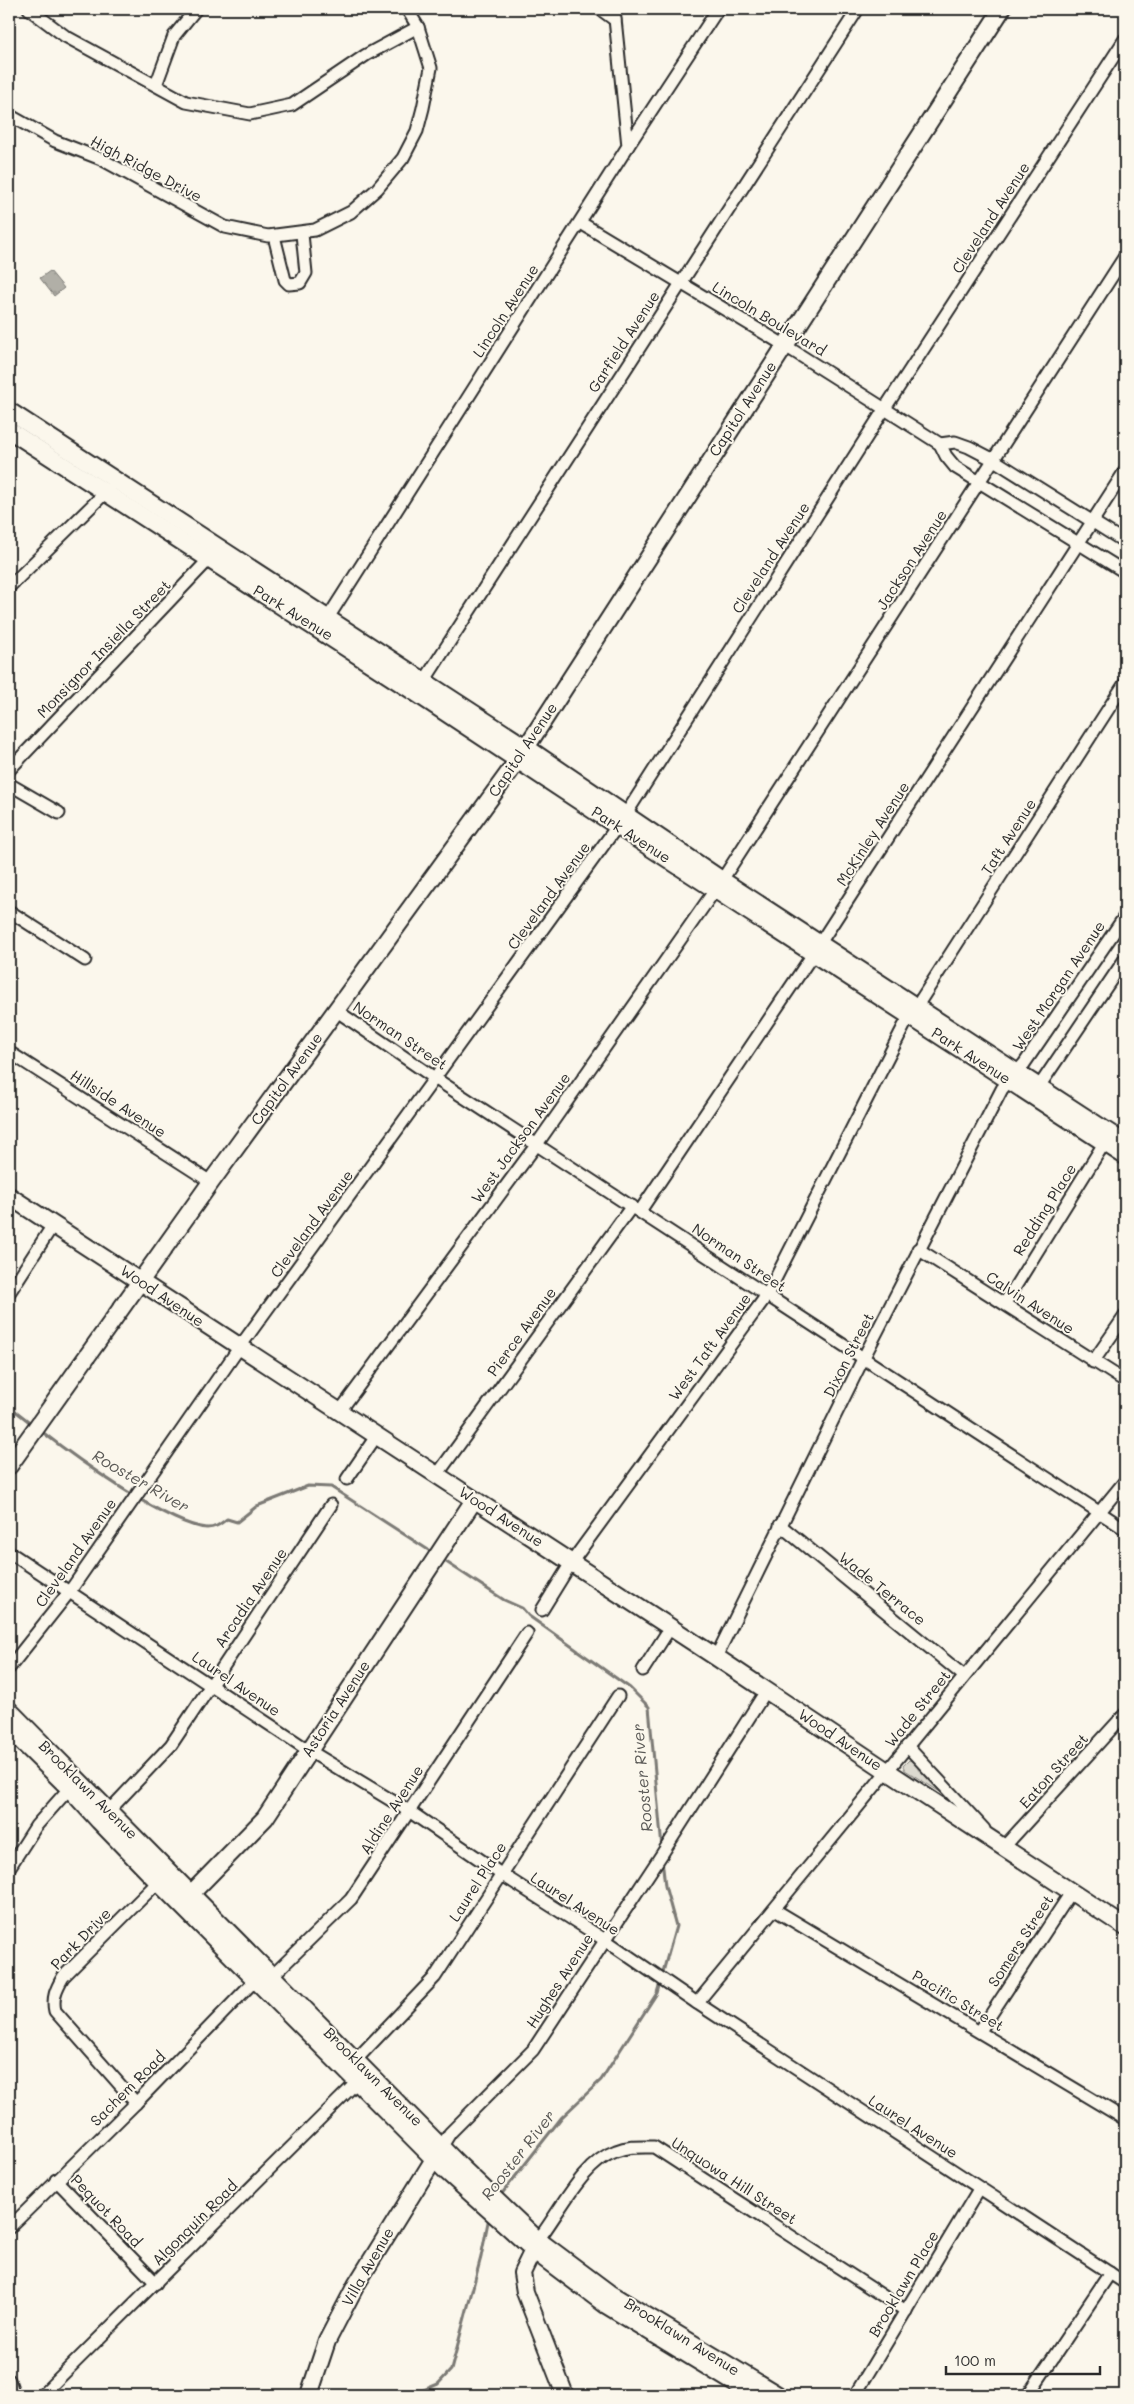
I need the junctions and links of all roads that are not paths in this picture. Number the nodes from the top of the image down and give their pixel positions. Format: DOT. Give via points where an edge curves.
graph roads {
  1 [pos="29,9"];
  2 [pos="196,9"];
  3 [pos="407,9"];
  4 [pos="600,9"];
  5 [pos="718,9"];
  6 [pos="858,9"];
  7 [pos="1002,9"];
  8 [pos="614,14"];
  9 [pos="418,27"];
  10 [pos="1125,39"];
  11 [pos="156,85"];
  12 [pos="9,115"];
  13 [pos="628,146"];
  14 [pos="581,223"];
  15 [pos="302,234"];
  16 [pos="274,236"];
  17 [pos="1125,256"];
  18 [pos="681,283"];
  19 [pos="784,345"];
  20 [pos="885,408"];
  21 [pos="9,411"];
  22 [pos="9,430"];
  23 [pos="940,444"];
  24 [pos="994,460"];
  25 [pos="1125,470"];
  26 [pos="980,482"];
  27 [pos="111,487"];
  28 [pos="143,507"];
  29 [pos="1093,522"];
  30 [pos="1125,542"];
  31 [pos="1079,544"];
  32 [pos="220,547"];
  33 [pos="209,560"];
  34 [pos="1125,572"];
  35 [pos="9,587"];
  36 [pos="324,625"];
  37 [pos="1125,683"];
  38 [pos="420,687"];
  39 [pos="522,754"];
  40 [pos="9,770"];
  41 [pos="9,784"];
  42 [pos="60,813"];
  43 [pos="622,820"];
  44 [pos="719,885"];
  45 [pos="9,911"];
  46 [pos="1125,916"];
  47 [pos="816,948"];
  48 [pos="1125,959"];
  49 [pos="85,960"];
  50 [pos="337,1011"];
  51 [pos="914,1011"];
  52 [pos="9,1052"];
  53 [pos="1013,1077"];
  54 [pos="436,1079"];
  55 [pos="1036,1091"];
  56 [pos="1107,1138"];
  57 [pos="1125,1143"];
  58 [pos="536,1144"];
  59 [pos="1125,1156"];
  60 [pos="211,1182"];
  61 [pos="9,1196"];
  62 [pos="636,1208"];
  63 [pos="53,1225"];
  64 [pos="918,1250"];
  65 [pos="141,1282"];
  66 [pos="9,1293"];
  67 [pos="766,1295"];
  68 [pos="1005,1303"];
  69 [pos="1125,1316"];
  70 [pos="239,1348"];
  71 [pos="863,1359"];
  72 [pos="1094,1362"];
  73 [pos="1125,1381"];
  74 [pos="340,1411"];
  75 [pos="376,1435"];
  76 [pos="9,1466"];
  77 [pos="437,1475"];
  78 [pos="347,1478"];
  79 [pos="1125,1481"];
  80 [pos="474,1500"];
  81 [pos="331,1505"];
  82 [pos="1100,1513"];
  83 [pos="780,1525"];
  84 [pos="1125,1529"];
  85 [pos="9,1552"];
  86 [pos="572,1563"];
  87 [pos="70,1591"];
  88 [pos="542,1610"];
  89 [pos="670,1628"];
  90 [pos="527,1633"];
  91 [pos="716,1657"];
  92 [pos="9,1668"];
  93 [pos="643,1670"];
  94 [pos="964,1676"];
  95 [pos="211,1684"];
  96 [pos="766,1691"];
  97 [pos="618,1696"];
  98 [pos="9,1710"];
  99 [pos="1125,1714"];
  100 [pos="9,1729"];
  101 [pos="907,1746"];
  102 [pos="308,1750"];
  103 [pos="887,1771"];
  104 [pos="73,1784"];
  105 [pos="409,1811"];
  106 [pos="104,1816"];
  107 [pos="999,1844"];
  108 [pos="9,1868"];
  109 [pos="501,1874"];
  110 [pos="164,1877"];
  111 [pos="1072,1891"];
  112 [pos="186,1899"];
  113 [pos="775,1910"];
  114 [pos="1125,1927"];
  115 [pos="605,1940"];
  116 [pos="264,1978"];
  117 [pos="697,2003"];
  118 [pos="980,2031"];
  119 [pos="351,2065"];
  120 [pos="363,2077"];
  121 [pos="136,2103"];
  122 [pos="1125,2119"];
  123 [pos="438,2153"];
  124 [pos="56,2180"];
  125 [pos="979,2188"];
  126 [pos="9,2228"];
  127 [pos="535,2244"];
  128 [pos="1110,2273"];
  129 [pos="156,2283"];
  130 [pos="1125,2283"];
  131 [pos="906,2311"];
  132 [pos="9,2380"];
  133 [pos="14,2395"];
  134 [pos="42,2395"];
  135 [pos="309,2395"];
  136 [pos="565,2395"];
  137 [pos="754,2395"];
  138 [pos="778,2395"];
  139 [pos="854,2395"];
  140 [pos="1028,2395"];
  1 -- 11 [label="street" via="65,36"];
  2 -- 11 [label="street" via="174,36"];
  3 -- 9 [label="street, High Ridge Drive"];
  4 -- 8 [label="street"];
  5 -- 13 [label="street, Lincoln Avenue"];
  6 -- 18 [label="street, Garfield Avenue"];
  7 -- 19 [label="main road, Capitol Avenue"];
  8 -- 13 [label="street"];
  9 -- 11 [label="street" via="366,55 292,104 250,114 186,102"];
  9 -- 15 [label="street, High Ridge Drive" via="431,68 419,124 403,158 377,189 350,212"];
  10 -- 20 [label="street, Cleveland Avenue"];
  12 -- 16 [label="street, High Ridge Drive" via="55,141 101,159 225,227"];
  13 -- 14 [label="street, Lincoln Avenue"];
  14 -- 18 [label="street, Lincoln Boulevard"];
  14 -- 36 [label="street, Lincoln Avenue"];
  15 -- 16 [label="street, High Ridge Drive"];
  15 -- 16 [label="street" via="306,274 300,283 289,284"];
  17 -- 24 [label="street, Jackson Avenue"];
  18 -- 19 [label="street, Lincoln Boulevard"];
  18 -- 38 [label="street, Garfield Avenue"];
  19 -- 20 [label="street, Lincoln Boulevard"];
  19 -- 39 [label="main road, Capitol Avenue"];
  20 -- 23 [label="street, Lincoln Boulevard"];
  20 -- 43 [label="street, Cleveland Avenue"];
  21 -- 27 [label="main road, Park Avenue"];
  22 -- 27 [label="main road, Park Avenue"];
  23 -- 24 [label="street, Lincoln Boulevard" via="955,442"];
  23 -- 26 [label="street, Lincoln Boulevard" via="956,467"];
  24 -- 26 [label="street, Jackson Avenue"];
  24 -- 29 [label="street, Lincoln Boulevard"];
  25 -- 29 [label="street, McKinley Avenue"];
  26 -- 31 [label="street, Lincoln Boulevard"];
  26 -- 44 [label="street, Jackson Avenue"];
  27 -- 28 [label="main road, Park Avenue"];
  27 -- 35 [label="street"];
  28 -- 32 [label="main road, Park Avenue"];
  28 -- 33 [label="main road, Park Avenue"];
  29 -- 30 [label="street, Lincoln Boulevard"];
  29 -- 31 [label="street, McKinley Avenue"];
  31 -- 34 [label="street, Lincoln Boulevard"];
  31 -- 47 [label="street, McKinley Avenue"];
  32 -- 33 [label="street, Monsignor Insiella Street"];
  32 -- 36 [label="main road, Park Avenue"];
  33 -- 36 [label="main road, Park Avenue"];
  33 -- 40 [label="street, Monsignor Insiella Street"];
  36 -- 38 [label="main road, Park Avenue"];
  37 -- 51 [label="street, Taft Avenue"];
  38 -- 39 [label="main road, Park Avenue"];
  39 -- 43 [label="main road, Park Avenue"];
  39 -- 50 [label="main road, Capitol Avenue"];
  41 -- 42 [label="street"];
  43 -- 44 [label="main road, Park Avenue"];
  43 -- 54 [label="street, Cleveland Avenue"];
  44 -- 47 [label="main road, Park Avenue"];
  44 -- 58 [label="street, West Jackson Avenue"];
  45 -- 49 [label="street"];
  46 -- 53 [label="street, West Morgan Avenue"];
  47 -- 51 [label="main road, Park Avenue"];
  47 -- 62 [label="street, McKinley Avenue"];
  48 -- 55 [label="street"];
  50 -- 54 [label="street, Norman Street"];
  50 -- 60 [label="main road, Capitol Avenue"];
  51 -- 53 [label="main road, Park Avenue"];
  51 -- 67 [label="street, West Taft Avenue"];
  52 -- 60 [label="street, Hillside Avenue"];
  53 -- 55 [label="main road, Park Avenue"];
  53 -- 64 [label="street, Dixon Street" via="997,1097"];
  54 -- 58 [label="street, Norman Street"];
  54 -- 70 [label="street, Cleveland Avenue"];
  55 -- 56 [label="main road, Park Avenue"];
  56 -- 57 [label="main road, Park Avenue"];
  56 -- 59 [label="main road, Park Avenue"];
  56 -- 68 [label="street, Redding Place"];
  58 -- 62 [label="street, Norman Street"];
  58 -- 74 [label="street, West Jackson Avenue"];
  60 -- 65 [label="main road, Capitol Avenue"];
  61 -- 63 [label="main road, Wood Avenue"];
  62 -- 67 [label="street, Norman Street"];
  62 -- 77 [label="street, Pierce Avenue"];
  63 -- 65 [label="main road, Wood Avenue"];
  63 -- 66 [label="street"];
  64 -- 68 [label="street, Calvin Avenue"];
  64 -- 71 [label="street, Dixon Street"];
  65 -- 70 [label="main road, Wood Avenue"];
  65 -- 76 [label="main road, Capitol Avenue"];
  67 -- 71 [label="street, Norman Street"];
  67 -- 86 [label="street, West Taft Avenue"];
  68 -- 72 [label="street, Calvin Avenue"];
  69 -- 72 [label="street"];
  70 -- 74 [label="main road, Wood Avenue"];
  70 -- 87 [label="street, Cleveland Avenue"];
  71 -- 82 [label="street, Norman Street"];
  71 -- 83 [label="street, Dixon Street"];
  72 -- 73 [label="street, Calvin Avenue"];
  74 -- 75 [label="main road, Wood Avenue"];
  75 -- 77 [label="main road, Wood Avenue"];
  75 -- 78 [label="street"];
  77 -- 80 [label="main road, Wood Avenue"];
  79 -- 82 [label="street, Wade Street"];
  80 -- 86 [label="main road, Wood Avenue"];
  80 -- 102 [label="main road, Astoria Avenue"];
  81 -- 95 [label="street, Arcadia Avenue"];
  82 -- 84 [label="street, Norman Street"];
  82 -- 94 [label="street, Wade Street"];
  83 -- 91 [label="street, Dixon Street"];
  83 -- 94 [label="street, Wade Terrace"];
  85 -- 87 [label="street, Laurel Avenue"];
  86 -- 88 [label="street, West Taft Avenue"];
  86 -- 89 [label="main road, Wood Avenue"];
  87 -- 92 [label="street, Cleveland Avenue"];
  87 -- 95 [label="street, Laurel Avenue"];
  89 -- 91 [label="main road, Wood Avenue"];
  89 -- 93 [label="street"];
  90 -- 105 [label="street, Aldine Avenue"];
  91 -- 96 [label="main road, Wood Avenue"];
  94 -- 101 [label="street, Wade Street"];
  95 -- 102 [label="street, Laurel Avenue"];
  95 -- 106 [label="street, Arcadia Avenue" via="171,1745"];
  96 -- 103 [label="main road, Wood Avenue"];
  96 -- 115 [label="street, Hughes Avenue"];
  97 -- 109 [label="street, Laurel Place"];
  98 -- 104 [label="main road, Brooklawn Avenue"];
  99 -- 107 [label="street, Eaton Street"];
  100 -- 104 [label="main road, Brooklawn Avenue"];
  101 -- 103 [label="street, Wade Street"];
  101 -- 107 [label="street, Wood Avenue"];
  102 -- 105 [label="street, Laurel Avenue"];
  102 -- 112 [label="main road, Astoria Avenue" via="265,1818"];
  103 -- 107 [label="main road, Wood Avenue"];
  103 -- 113 [label="street, Wade Street"];
  104 -- 106 [label="main road, Brooklawn Avenue"];
  104 -- 108 [label="street" via="36,1826"];
  105 -- 109 [label="street, Laurel Avenue"];
  105 -- 116 [label="street, Aldine Avenue" via="351,1899"];
  106 -- 110 [label="main road, Brooklawn Avenue"];
  107 -- 111 [label="main road, Wood Avenue"];
  109 -- 115 [label="street, Laurel Avenue"];
  109 -- 119 [label="street, Laurel Place" via="435,1976"];
  110 -- 112 [label="main road, Brooklawn Avenue"];
  110 -- 121 [label="street, Park Drive" via="62,1977 53,2002 54,2011"];
  111 -- 114 [label="main road, Wood Avenue"];
  111 -- 118 [label="street, Somers Street"];
  112 -- 116 [label="main road, Brooklawn Avenue"];
  113 -- 117 [label="street, Wade Street"];
  113 -- 118 [label="street, Pacific Street"];
  115 -- 117 [label="street, Laurel Avenue"];
  115 -- 123 [label="street, Hughes Avenue" via="532,2050 450,2133"];
  116 -- 119 [label="main road, Brooklawn Avenue"];
  116 -- 121 [label="street, Sachem Road"];
  117 -- 125 [label="street, Laurel Avenue"];
  118 -- 122 [label="street, Pacific Street"];
  119 -- 120 [label="main road, Brooklawn Avenue"];
  120 -- 123 [label="main road, Brooklawn Avenue"];
  120 -- 129 [label="street, Algonquin Road"];
  121 -- 124 [label="street, Sachem Road"];
  123 -- 127 [label="main road, Brooklawn Avenue"];
  123 -- 135 [label="main road, Villa Avenue" via="356,2284 327,2341"];
  124 -- 126 [label="street, Sachem Road"];
  124 -- 129 [label="street, Pequot Road"];
  125 -- 128 [label="street, Laurel Avenue"];
  125 -- 131 [label="street, Brooklawn Place"];
  127 -- 131 [label="street, Unquowa Hill Street" via="588,2169 600,2159 616,2150 654,2147"];
  127 -- 136 [label="main road" via="522,2272 525,2292"];
  127 -- 137 [label="main road, Brooklawn Avenue" via="606,2305"];
  127 -- 138 [label="main road, Brooklawn Avenue" via="609,2293"];
  128 -- 130 [label="street, Laurel Avenue"];
  128 -- 140 [label="street"];
  129 -- 134 [label="street, Algonquin Road"];
  131 -- 139 [label="street, Brooklawn Place"];
  132 -- 133 [label="street"];
}
